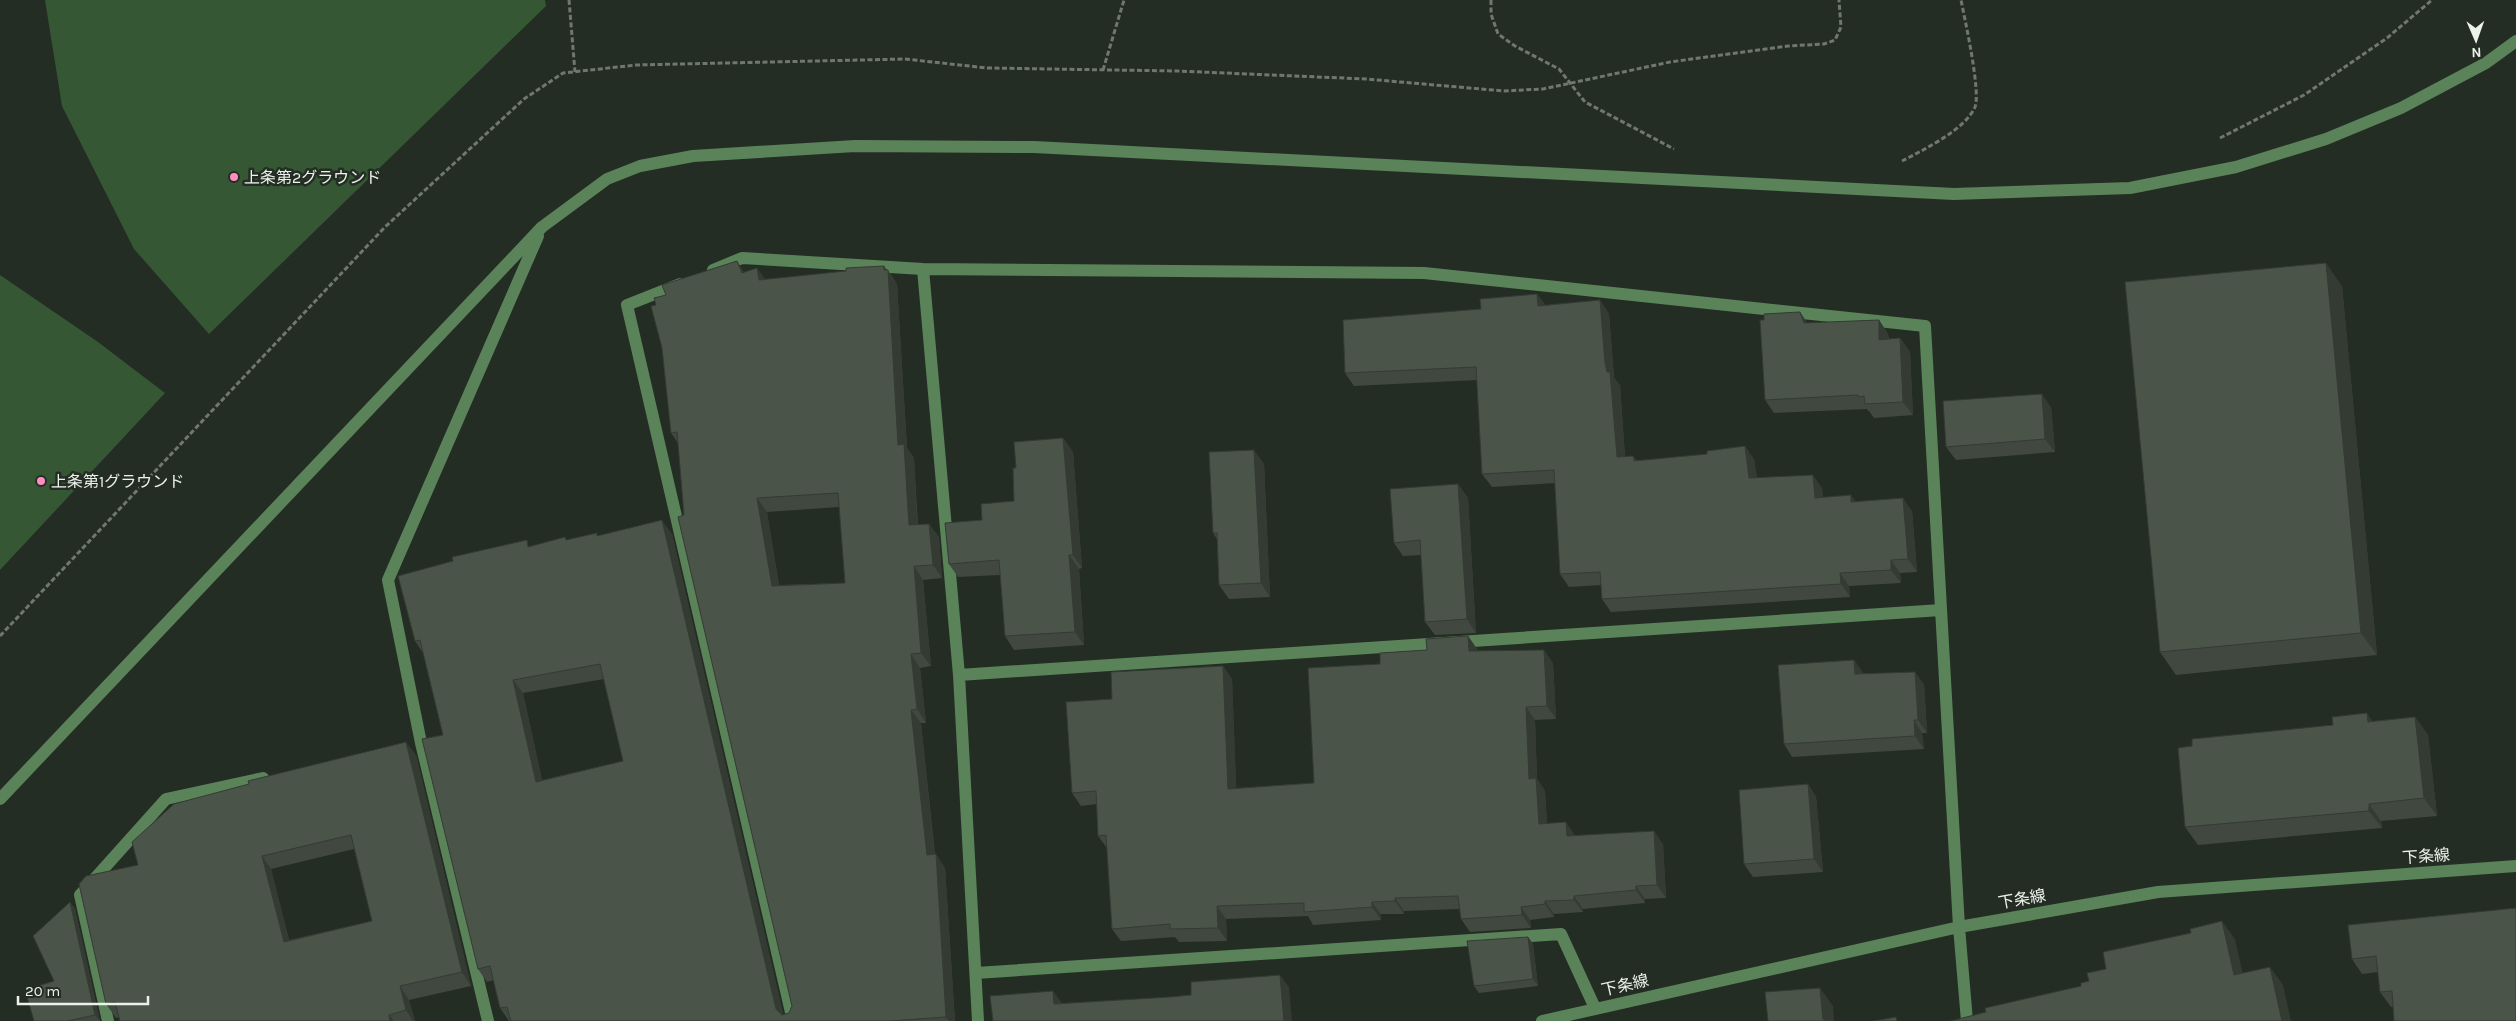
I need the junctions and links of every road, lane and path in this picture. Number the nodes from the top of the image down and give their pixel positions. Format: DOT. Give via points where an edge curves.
graph roads {
  1 [pos="569,0"];
  2 [pos="1124,0"];
  3 [pos="1491,0"];
  4 [pos="1961,0"];
  5 [pos="2432,0"];
  6 [pos="2516,42"];
  7 [pos="1103,70"];
  8 [pos="575,72"];
  9 [pos="2186,177"];
  10 [pos="1708,181"];
  11 [pos="1863,189"];
  12 [pos="542,227"];
  13 [pos="922,269"];
  14 [pos="1940,610"];
  15 [pos="958,676"];
  16 [pos="279,774"];
  17 [pos="0,799"];
  18 [pos="2516,866"];
  19 [pos="1959,927"];
  20 [pos="976,973"];
  21 [pos="1595,1008"];
  22 [pos="108,1021"];
  23 [pos="488,1021"];
  24 [pos="793,1021"];
  25 [pos="978,1021"];
  26 [pos="1542,1021"];
  27 [pos="1967,1021"];
  1 -- 8 [label="path"];
  2 -- 7 [label="path"];
  3 -- 10 [label="path" via="1491,14 1498,34 1559,69 1585,102 1697,162"];
  4 -- 11 [label="path" via="1976,105 1969,116 1935,144 1880,172"];
  5 -- 9 [label="path" via="2387,38 2304,95 2204,148 2191,161"];
  6 -- 9 [label="street" via="2486,63 2401,108 2326,139 2236,167"];
  9 -- 11 [label="street" via="2130,188 1954,194"];
  10 -- 11 [label="street"];
  10 -- 12 [label="street" via="1034,147 855,146 693,156 640,166 607,179"];
  12 -- 17 [label="street"];
  12 -- 23 [label="street" via="388,580 416,744"];
  13 -- 14 [label="street" via="1424,273 1925,326"];
  13 -- 15 [label="street"];
  13 -- 24 [label="street" via="742,258 627,305"];
  14 -- 15 [label="street"];
  14 -- 19 [label="street"];
  15 -- 20 [label="street"];
  16 -- 22 [label="street" via="166,799 80,895"];
  18 -- 19 [label="street, 下条線" via="2158,892"];
  19 -- 21 [label="street, 下条線"];
  19 -- 27 [label="street"];
  20 -- 21 [label="street" via="1561,934"];
  20 -- 25 [label="street"];
  21 -- 26 [label="street, 下条線"];
}
